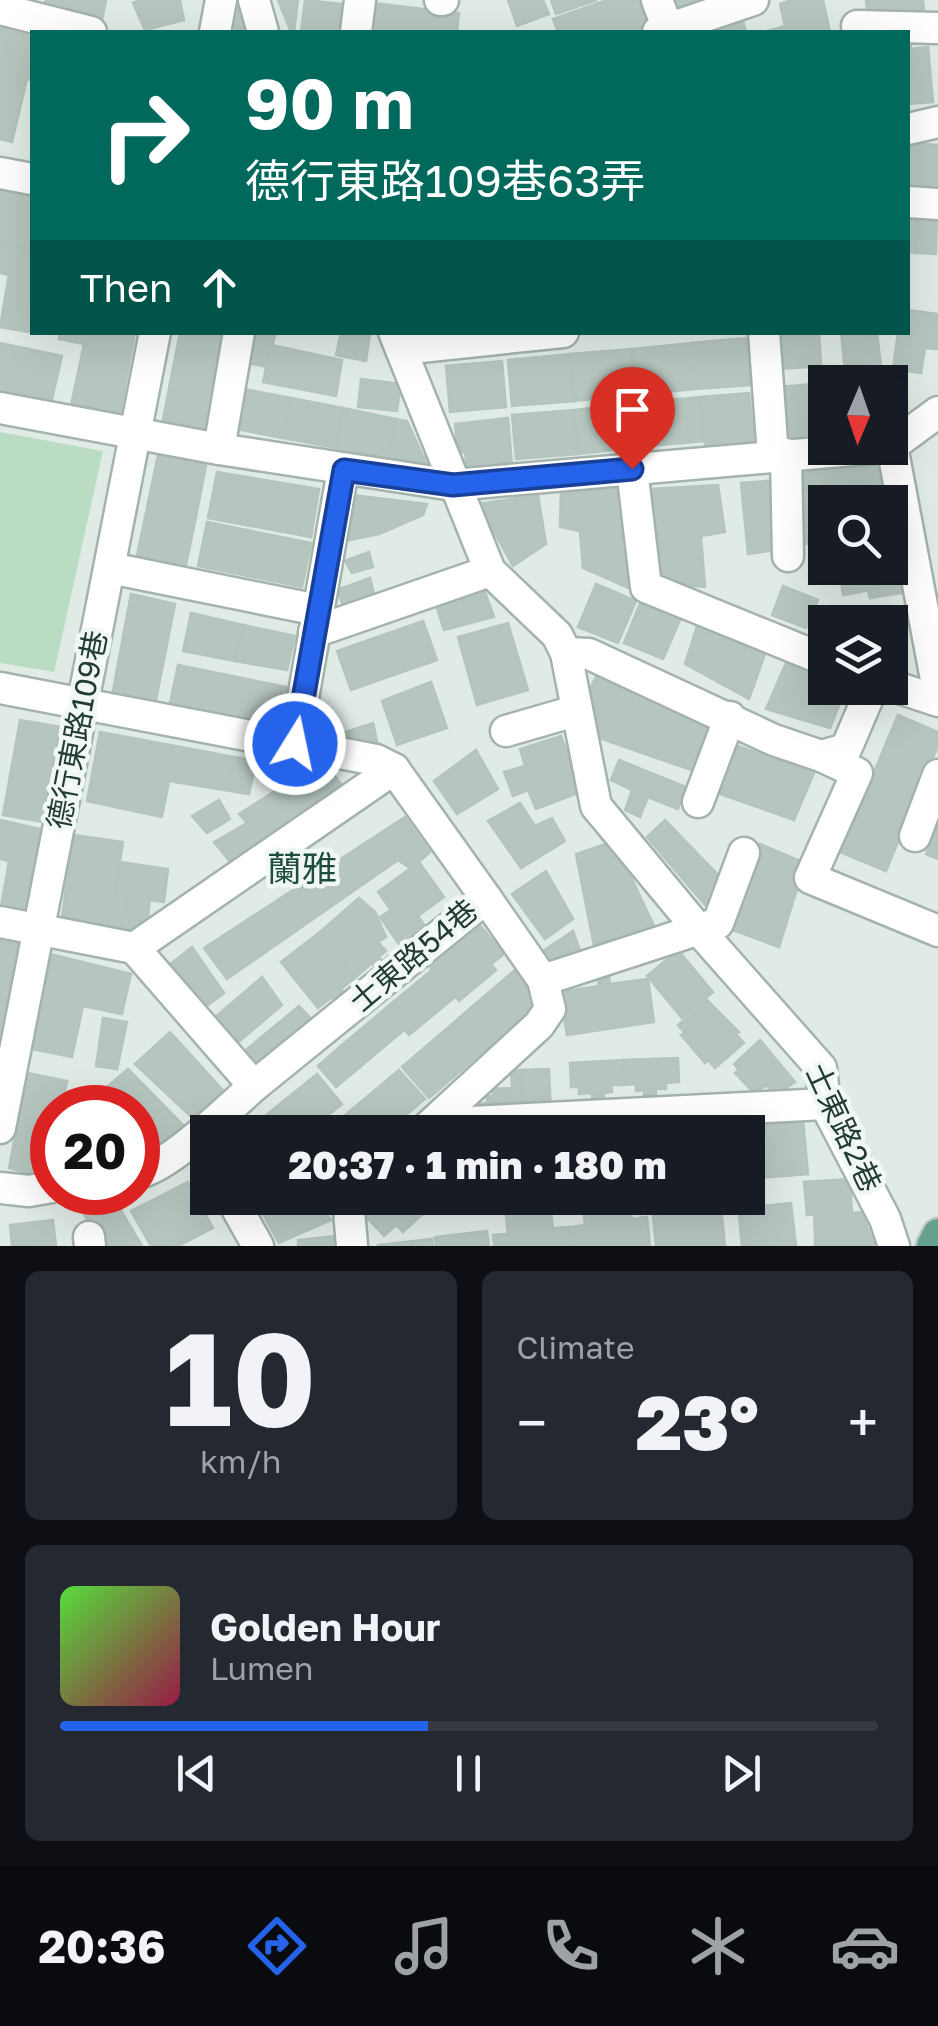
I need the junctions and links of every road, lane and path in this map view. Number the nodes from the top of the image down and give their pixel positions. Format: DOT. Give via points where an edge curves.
graph roads {
  1 [pos="221,0"];
  2 [pos="254,0"];
  3 [pos="360,0"];
  4 [pos="657,0"];
  5 [pos="753,0"];
  6 [pos="0,9"];
  7 [pos="857,26"];
  8 [pos="938,28"];
  9 [pos="82,30"];
  10 [pos="215,30"];
  11 [pos="262,30"];
  12 [pos="356,30"];
  13 [pos="665,30"];
  14 [pos="668,30"];
  15 [pos="938,122"];
  16 [pos="910,128"];
  17 [pos="0,174"];
  18 [pos="30,179"];
  19 [pos="910,202"];
  20 [pos="938,204"];
  21 [pos="154,335"];
  22 [pos="238,335"];
  23 [pos="508,335"];
  24 [pos="764,335"];
  25 [pos="397,341"];
  26 [pos="0,408"];
  27 [pos="938,412"];
  28 [pos="908,432"];
  29 [pos="135,435"];
  30 [pos="219,449"];
  31 [pos="808,453"];
  32 [pos="776,455"];
  33 [pos="890,465"];
  34 [pos="632,469"];
  35 [pos="344,470"];
  36 [pos="453,485"];
  37 [pos="788,556"];
  38 [pos="110,568"];
  39 [pos="490,571"];
  40 [pos="316,621"];
  41 [pos="566,653"];
  42 [pos="808,653"];
  43 [pos="0,688"];
  44 [pos="938,690"];
  45 [pos="908,691"];
  46 [pos="938,701"];
  47 [pos="84,702"];
  48 [pos="865,705"];
  49 [pos="575,711"];
  50 [pos="730,717"];
  51 [pos="506,731"];
  52 [pos="295,744"];
  53 [pos="821,756"];
  54 [pos="394,769"];
  55 [pos="938,776"];
  56 [pos="698,802"];
  57 [pos="916,836"];
  58 [pos="744,853"];
  59 [pos="486,898"];
  60 [pos="0,922"];
  61 [pos="39,928"];
  62 [pos="698,929"];
  63 [pos="938,931"];
  64 [pos="134,948"];
  65 [pos="542,980"];
  66 [pos="8,1048"];
  67 [pos="254,1086"];
  68 [pos="825,1104"];
  69 [pos="229,1115"];
  70 [pos="441,1115"];
  71 [pos="643,1115"];
  72 [pos="0,1128"];
  73 [pos="190,1151"];
  74 [pos="160,1165"];
  75 [pos="0,1188"];
  76 [pos="30,1191"];
  77 [pos="241,1215"];
  78 [pos="347,1215"];
  79 [pos="938,1234"];
  80 [pos="258,1246"];
  81 [pos="352,1246"];
  82 [pos="894,1246"];
  83 [pos="932,1246"];
  1 -- 10 [label="street"];
  2 -- 11 [label="street"];
  3 -- 12 [label="street"];
  4 -- 13 [label="street"];
  5 -- 14 [label="street"];
  6 -- 9 [label="street"];
  7 -- 8 [label="street"];
  15 -- 16 [label="street"];
  17 -- 18 [label="street"];
  19 -- 20 [label="street"];
  21 -- 29 [label="street, 德行東路109巷"];
  22 -- 30 [label="street"];
  23 -- 25 [label="street"];
  24 -- 32 [label="street"];
  25 -- 36 [label="street"];
  26 -- 29 [label="street"];
  27 -- 28 [label="street"];
  29 -- 30 [label="street"];
  29 -- 38 [label="street, 德行東路109巷"];
  30 -- 35 [label="street"];
  31 -- 32 [label="street"];
  32 -- 34 [label="street"];
  32 -- 37 [label="street"];
  33 -- 44 [label="street"];
  34 -- 36 [label="street"];
  34 -- 42 [label="street" via="646,587"];
  35 -- 36 [label="street"];
  35 -- 40 [label="street"];
  36 -- 39 [label="street"];
  38 -- 40 [label="street"];
  38 -- 47 [label="street, 德行東路109巷"];
  39 -- 40 [label="street"];
  39 -- 41 [label="street" via="557,634"];
  40 -- 52 [label="street"];
  41 -- 49 [label="street, 士東路2巷"];
  41 -- 50 [label="street" via="588,654"];
  43 -- 47 [label="street"];
  45 -- 46 [label="street"];
  47 -- 52 [label="street"];
  47 -- 61 [label="street, 德行東路109巷"];
  48 -- 53 [label="street" via="846,749"];
  49 -- 51 [label="street"];
  49 -- 62 [label="street, 士東路2巷" via="596,806"];
  50 -- 53 [label="street"];
  50 -- 56 [label="street"];
  52 -- 54 [label="street"];
  53 -- 63 [label="street" via="857,773 810,878"];
  54 -- 59 [label="street, 士東路54巷"];
  54 -- 64 [label="street"];
  55 -- 57 [label="street"];
  58 -- 62 [label="street" via="718,923"];
  59 -- 65 [label="street"];
  59 -- 67 [label="street, 士東路54巷"];
  60 -- 61 [label="street"];
  61 -- 64 [label="street"];
  61 -- 66 [label="street, 德行東路109巷"];
  62 -- 65 [label="street"];
  62 -- 68 [label="street, 士東路2巷" via="821,1068"];
  64 -- 67 [label="street"];
  65 -- 70 [label="street" via="550,1009 542,1022"];
  66 -- 72 [label="street, 德行東路109巷"];
  67 -- 69 [label="street, 士東路54巷"];
  68 -- 71 [label="street"];
  68 -- 82 [label="street, 士東路2巷"];
  73 -- 74 [label="street, 士東路54巷"];
  75 -- 76 [label="street"];
  77 -- 80 [label="street"];
  78 -- 81 [label="street"];
  79 -- 83 [label="main road"];
}
